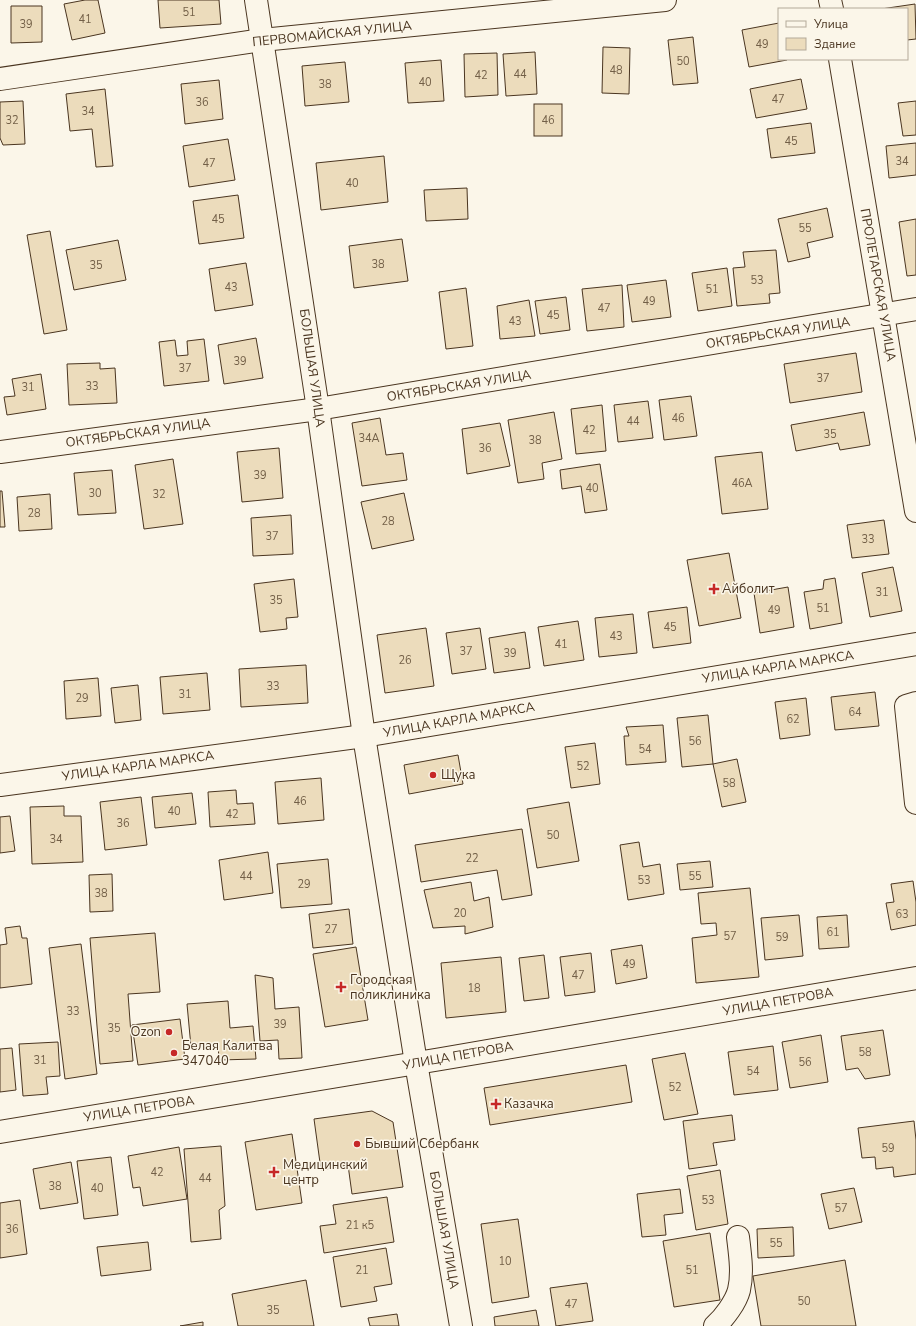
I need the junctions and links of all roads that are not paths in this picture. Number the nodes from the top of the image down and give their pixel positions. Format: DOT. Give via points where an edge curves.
graph roads {
  1 [pos="256,0"];
  2 [pos="665,0"];
  3 [pos="262,40"];
  4 [pos="840,60"];
  5 [pos="0,79"];
  6 [pos="916,309"];
  7 [pos="883,315"];
  8 [pos="318,409"];
  9 [pos="0,452"];
  10 [pos="916,511"];
  11 [pos="916,644"];
  12 [pos="916,703"];
  13 [pos="364,736"];
  14 [pos="0,785"];
  15 [pos="916,803"];
  16 [pos="916,978"];
  17 [pos="416,1063"];
  18 [pos="0,1132"];
  19 [pos="738,1237"];
  20 [pos="461,1326"];
  21 [pos="715,1326"];
  1 -- 3 [label="street, БОЛЬШАЯ УЛИЦА"];
  2 -- 3 [label="street, ПЕРВОМАЙСКАЯ УЛИЦА"];
  3 -- 5 [label="street, ПЕРВОМАЙСКАЯ УЛИЦА"];
  3 -- 8 [label="street, БОЛЬШАЯ УЛИЦА"];
  4 -- 7 [label="street, ПРОЛЕТАРСКАЯ УЛИЦА"];
  6 -- 7 [label="street, ОКТЯБРЬСКАЯ УЛИЦА"];
  7 -- 8 [label="street, ОКТЯБРЬСКАЯ УЛИЦА"];
  7 -- 10 [label="street, ПРОЛЕТАРСКАЯ УЛИЦА"];
  8 -- 9 [label="street, ОКТЯБРЬСКАЯ УЛИЦА"];
  8 -- 13 [label="street, БОЛЬШАЯ УЛИЦА"];
  11 -- 13 [label="street, УЛИЦА КАРЛА МАРКСА"];
  12 -- 15 [label="street" via="906,706"];
  13 -- 14 [label="street, УЛИЦА КАРЛА МАРКСА"];
  13 -- 17 [label="street, БОЛЬШАЯ УЛИЦА"];
  16 -- 17 [label="street, УЛИЦА ПЕТРОВА"];
  17 -- 18 [label="street, УЛИЦА ПЕТРОВА"];
  17 -- 20 [label="street, БОЛЬШАЯ УЛИЦА"];
  19 -- 21 [label="street" via="741,1269 739,1290 725,1316"];
}
